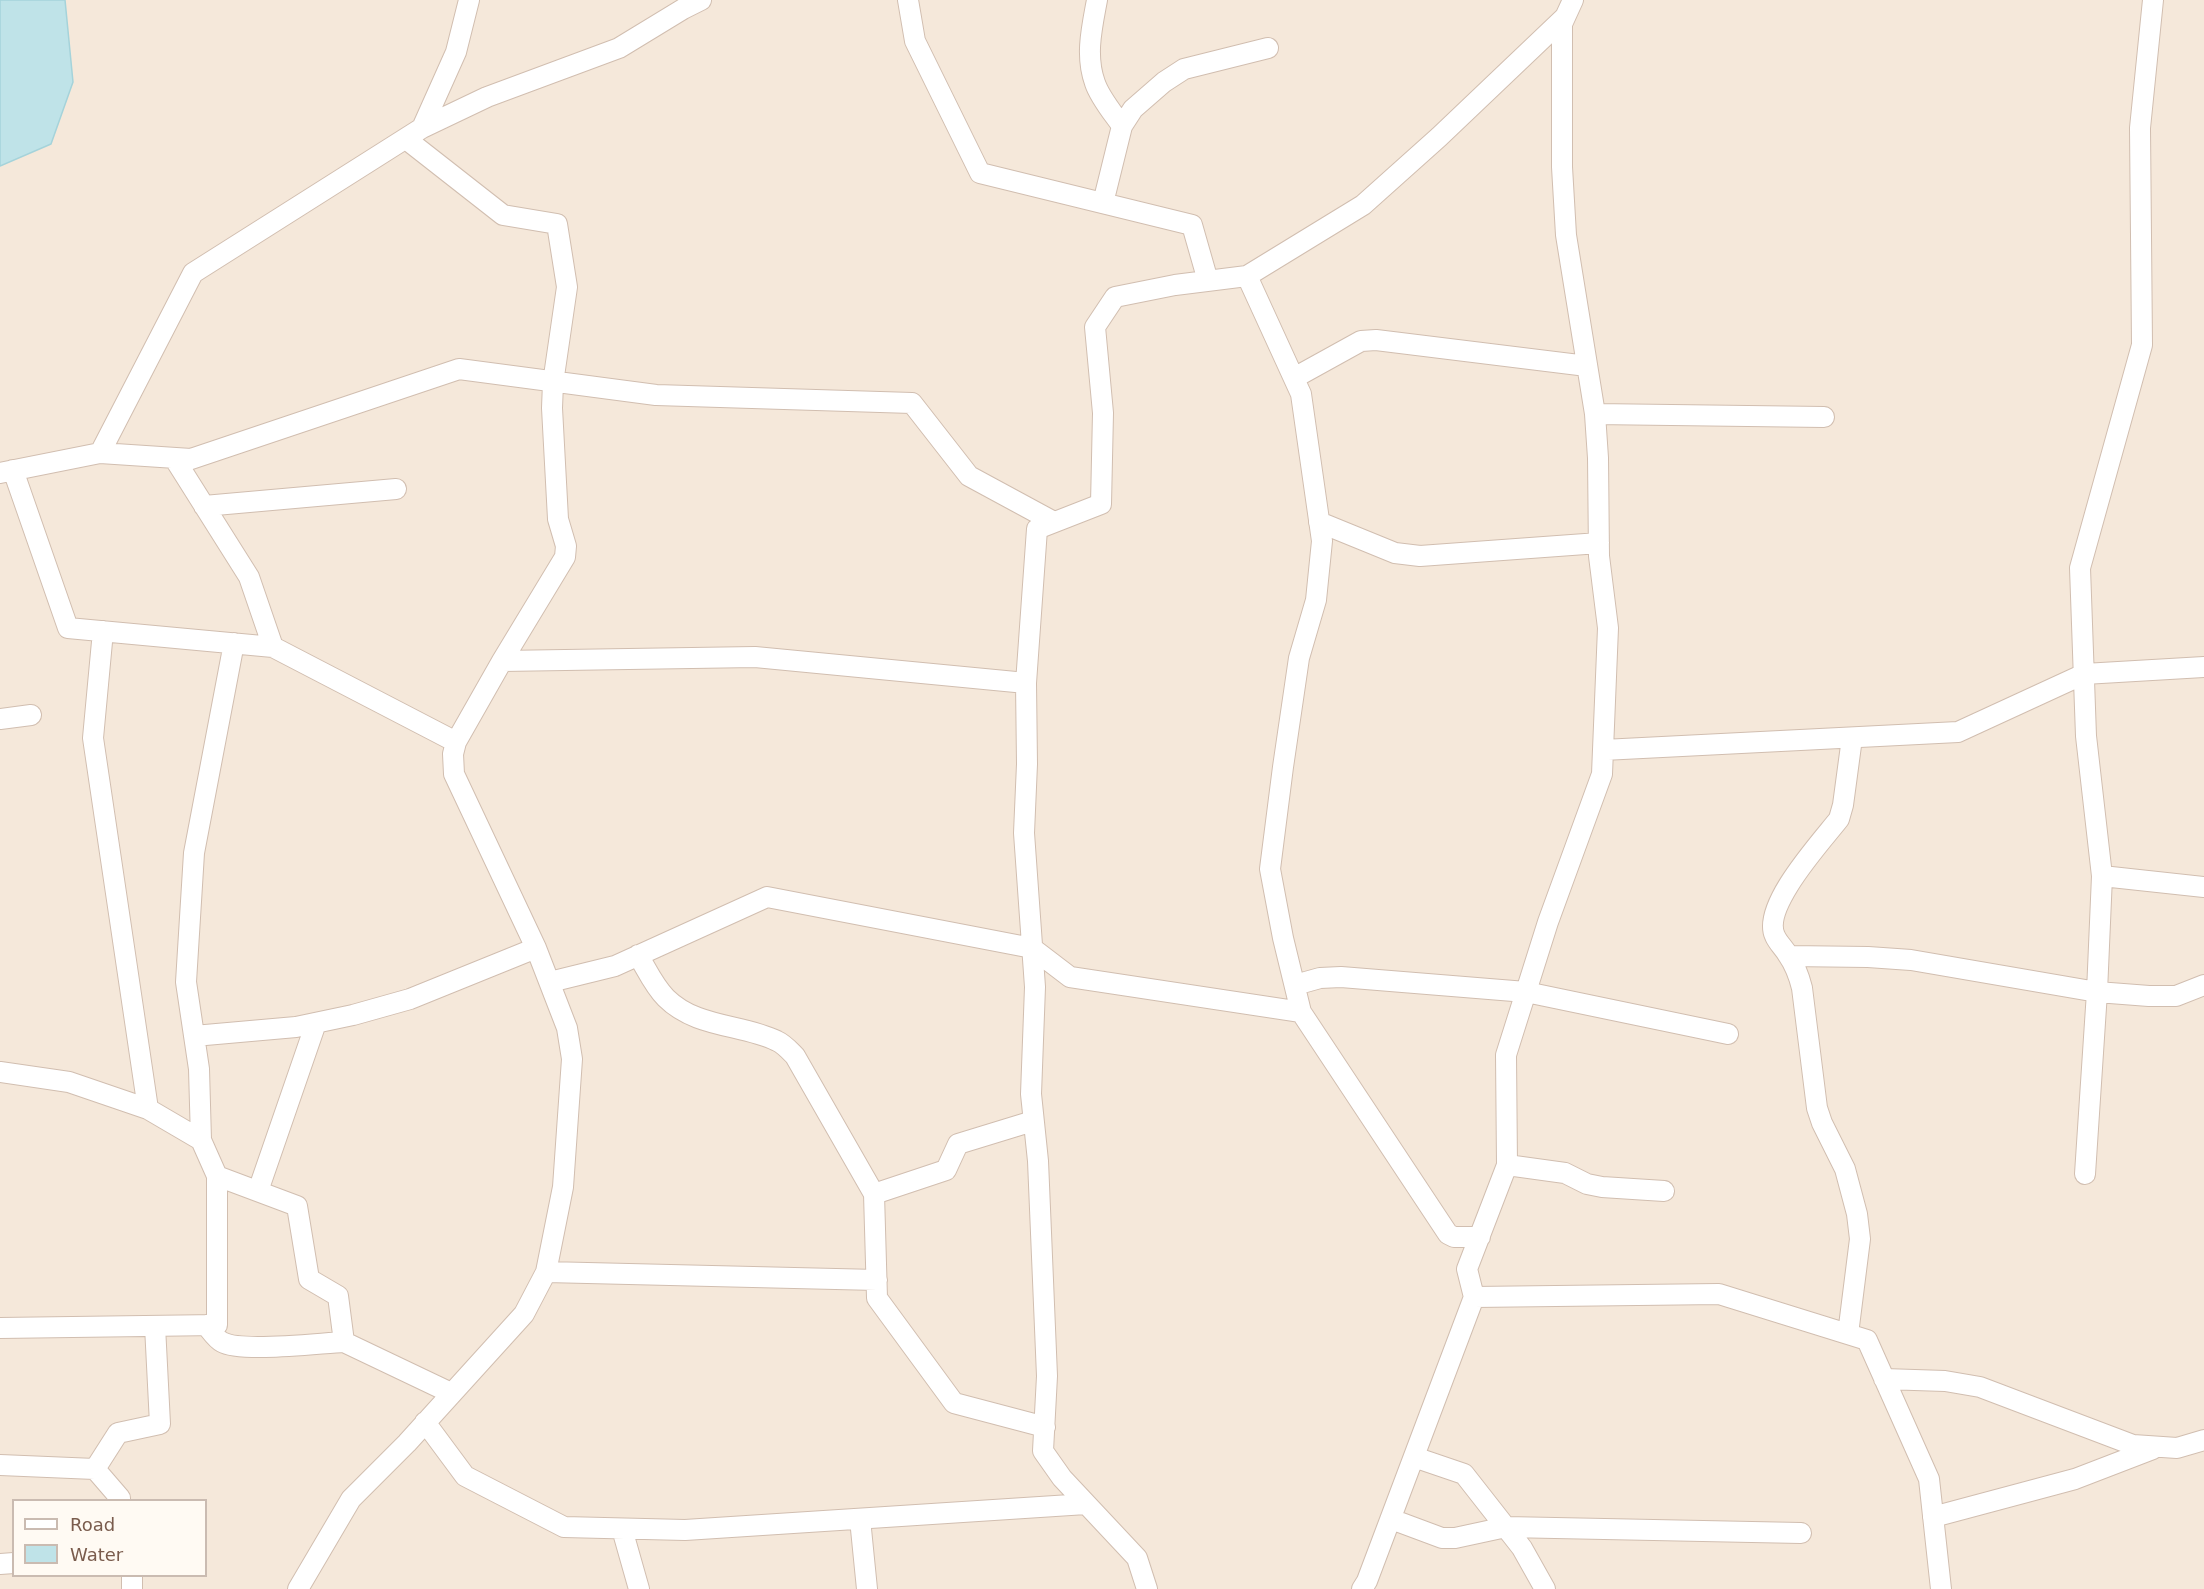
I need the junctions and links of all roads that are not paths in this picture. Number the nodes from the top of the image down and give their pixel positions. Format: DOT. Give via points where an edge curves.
graph roads {
  1 [pos="469,0"];
  2 [pos="701,0"];
  3 [pos="908,0"];
  4 [pos="1097,0"];
  5 [pos="2153,0"];
  6 [pos="1569,9"];
  7 [pos="1268,48"];
  8 [pos="1122,126"];
  9 [pos="414,133"];
  10 [pos="1103,203"];
  11 [pos="1247,276"];
  12 [pos="1208,281"];
  13 [pos="1587,366"];
  14 [pos="1294,378"];
  15 [pos="553,383"];
  16 [pos="1595,414"];
  17 [pos="1824,417"];
  18 [pos="100,453"];
  19 [pos="174,458"];
  20 [pos="7,471"];
  21 [pos="396,489"];
  22 [pos="204,506"];
  23 [pos="1054,522"];
  24 [pos="1319,522"];
  25 [pos="1599,543"];
  26 [pos="103,631"];
  27 [pos="234,643"];
  28 [pos="273,647"];
  29 [pos="502,661"];
  30 [pos="2204,667"];
  31 [pos="2084,674"];
  32 [pos="1026,683"];
  33 [pos="31,715"];
  34 [pos="0,719"];
  35 [pos="1852,738"];
  36 [pos="456,742"];
  37 [pos="1603,750"];
  38 [pos="2102,876"];
  39 [pos="2204,886"];
  40 [pos="536,948"];
  41 [pos="1032,948"];
  42 [pos="638,955"];
  43 [pos="1789,956"];
  44 [pos="550,982"];
  45 [pos="1295,985"];
  46 [pos="2204,985"];
  47 [pos="1526,992"];
  48 [pos="2097,992"];
  49 [pos="1301,1012"];
  50 [pos="316,1023"];
  51 [pos="1728,1034"];
  52 [pos="194,1036"];
  53 [pos="0,1072"];
  54 [pos="148,1109"];
  55 [pos="1034,1121"];
  56 [pos="201,1140"];
  57 [pos="1507,1164"];
  58 [pos="2085,1174"];
  59 [pos="217,1176"];
  60 [pos="258,1191"];
  61 [pos="1664,1191"];
  62 [pos="874,1194"];
  63 [pos="1480,1237"];
  64 [pos="546,1272"];
  65 [pos="876,1280"];
  66 [pos="1474,1297"];
  67 [pos="206,1325"];
  68 [pos="155,1326"];
  69 [pos="0,1328"];
  70 [pos="1848,1334"];
  71 [pos="344,1342"];
  72 [pos="1884,1380"];
  73 [pos="451,1393"];
  74 [pos="425,1422"];
  75 [pos="1045,1427"];
  76 [pos="2204,1440"];
  77 [pos="2156,1448"];
  78 [pos="1414,1457"];
  79 [pos="0,1466"];
  80 [pos="95,1469"];
  81 [pos="120,1499"];
  82 [pos="1086,1504"];
  83 [pos="1933,1517"];
  84 [pos="860,1519"];
  85 [pos="1391,1519"];
  86 [pos="1506,1527"];
  87 [pos="622,1529"];
  88 [pos="1801,1533"];
  89 [pos="298,1589"];
  90 [pos="639,1589"];
  91 [pos="867,1589"];
  92 [pos="1147,1589"];
  93 [pos="1362,1589"];
  94 [pos="1545,1589"];
  95 [pos="1941,1589"];
  1 -- 9 [label="street" via="456,52"];
  2 -- 9 [label="street" via="619,48 488,97"];
  3 -- 10 [label="street" via="915,41 980,173"];
  4 -- 8 [label="street" via="1090,63 1095,84"];
  5 -- 31 [label="street" via="2140,128 2142,345 2080,568"];
  6 -- 11 [label="street" via="1363,205"];
  6 -- 13 [label="street" via="1562,24 1562,167 1566,235"];
  7 -- 8 [label="street" via="1184,69 1133,109"];
  8 -- 10 [label="street"];
  9 -- 15 [label="street" via="503,215 557,224 567,287"];
  9 -- 18 [label="street" via="193,273"];
  10 -- 12 [label="street" via="1192,225"];
  11 -- 12 [label="street"];
  11 -- 14 [label="street"];
  12 -- 23 [label="street" via="1115,297 1095,327 1103,413 1101,504"];
  13 -- 14 [label="street" via="1376,340 1361,341"];
  13 -- 16 [label="street"];
  14 -- 24 [label="street" via="1301,394"];
  15 -- 19 [label="street" via="459,369 190,459"];
  15 -- 23 [label="street" via="656,395 912,403 969,476"];
  15 -- 29 [label="street" via="558,519 565,557"];
  16 -- 17 [label="street"];
  16 -- 25 [label="street"];
  18 -- 19 [label="street"];
  18 -- 20 [label="street"];
  19 -- 22 [label="street"];
  20 -- 26 [label="street" via="68,628"];
  21 -- 22 [label="street"];
  22 -- 28 [label="street" via="249,577"];
  23 -- 32 [label="street" via="1037,529"];
  24 -- 25 [label="street" via="1395,553 1420,556"];
  24 -- 45 [label="street" via="1322,541 1316,600 1299,658 1270,869"];
  25 -- 37 [label="street" via="1608,628"];
  26 -- 27 [label="street"];
  26 -- 54 [label="street" via="93,738"];
  27 -- 28 [label="street"];
  27 -- 52 [label="street" via="194,853 186,982"];
  28 -- 36 [label="street"];
  29 -- 32 [label="street" via="755,657"];
  29 -- 36 [label="street"];
  30 -- 31 [label="street"];
  31 -- 35 [label="street" via="1958,732"];
  31 -- 38 [label="street" via="2086,736"];
  32 -- 41 [label="street" via="1024,833"];
  33 -- 34 [label="street"];
  35 -- 37 [label="street"];
  35 -- 43 [label="street" via="1839,819 1781,895 1774,913 1775,936"];
  36 -- 40 [label="street" via="454,774"];
  37 -- 47 [label="street" via="1602,774"];
  38 -- 39 [label="street"];
  38 -- 48 [label="street"];
  40 -- 44 [label="street"];
  40 -- 50 [label="street" via="400,1002"];
  41 -- 42 [label="street" via="767,897"];
  41 -- 49 [label="street" via="1070,976"];
  41 -- 55 [label="street"];
  42 -- 44 [label="street" via="615,966"];
  42 -- 62 [label="street" via="657,988 685,1011 779,1042 795,1056"];
  43 -- 48 [label="street" via="1911,960"];
  43 -- 70 [label="street" via="1802,988 1817,1108 1845,1169 1857,1214 1860,1239"];
  44 -- 64 [label="street" via="567,1028 573,1059 563,1187"];
  45 -- 47 [label="street" via="1341,977"];
  45 -- 49 [label="street"];
  46 -- 48 [label="street" via="2176,996"];
  47 -- 51 [label="street"];
  47 -- 57 [label="street" via="1506,1055"];
  48 -- 58 [label="street"];
  49 -- 63 [label="street" via="1448,1234"];
  50 -- 52 [label="street"];
  50 -- 60 [label="street"];
  52 -- 56 [label="street"];
  53 -- 54 [label="street" via="69,1082"];
  54 -- 56 [label="street"];
  55 -- 62 [label="street" via="958,1144 946,1170"];
  55 -- 75 [label="street" via="1047,1376"];
  56 -- 59 [label="street"];
  57 -- 61 [label="street" via="1565,1173 1602,1187"];
  57 -- 63 [label="street"];
  59 -- 60 [label="street"];
  59 -- 67 [label="street" via="217,1325"];
  60 -- 71 [label="street" via="297,1206 309,1279 338,1296"];
  62 -- 65 [label="street"];
  63 -- 66 [label="street" via="1467,1269"];
  64 -- 65 [label="street"];
  64 -- 73 [label="street" via="524,1314"];
  65 -- 75 [label="street" via="877,1298 954,1403"];
  66 -- 70 [label="street" via="1719,1294"];
  66 -- 78 [label="street"];
  67 -- 68 [label="street"];
  67 -- 71 [label="street" via="222,1342 233,1346"];
  68 -- 69 [label="street"];
  68 -- 80 [label="street" via="160,1424 117,1433"];
  70 -- 72 [label="street" via="1867,1340"];
  71 -- 73 [label="street"];
  72 -- 77 [label="street" via="1945,1381 1980,1387 2133,1445"];
  72 -- 83 [label="street" via="1929,1479"];
  73 -- 74 [label="street"];
  74 -- 87 [label="street" via="465,1476 564,1527"];
  74 -- 89 [label="street" via="351,1499"];
  75 -- 82 [label="street" via="1043,1451"];
  76 -- 77 [label="street" via="2177,1448"];
  77 -- 83 [label="street" via="2075,1479"];
  78 -- 85 [label="street"];
  78 -- 86 [label="street" via="1464,1474"];
  79 -- 80 [label="street"];
  80 -- 81 [label="street"];
  82 -- 84 [label="street"];
  82 -- 92 [label="street" via="1137,1558"];
  83 -- 95 [label="street"];
  84 -- 87 [label="street" via="685,1530"];
  84 -- 91 [label="street"];
  85 -- 86 [label="street" via="1442,1538"];
  85 -- 93 [label="street"];
  86 -- 88 [label="street"];
  86 -- 94 [label="street"];
  87 -- 90 [label="street"];
}
